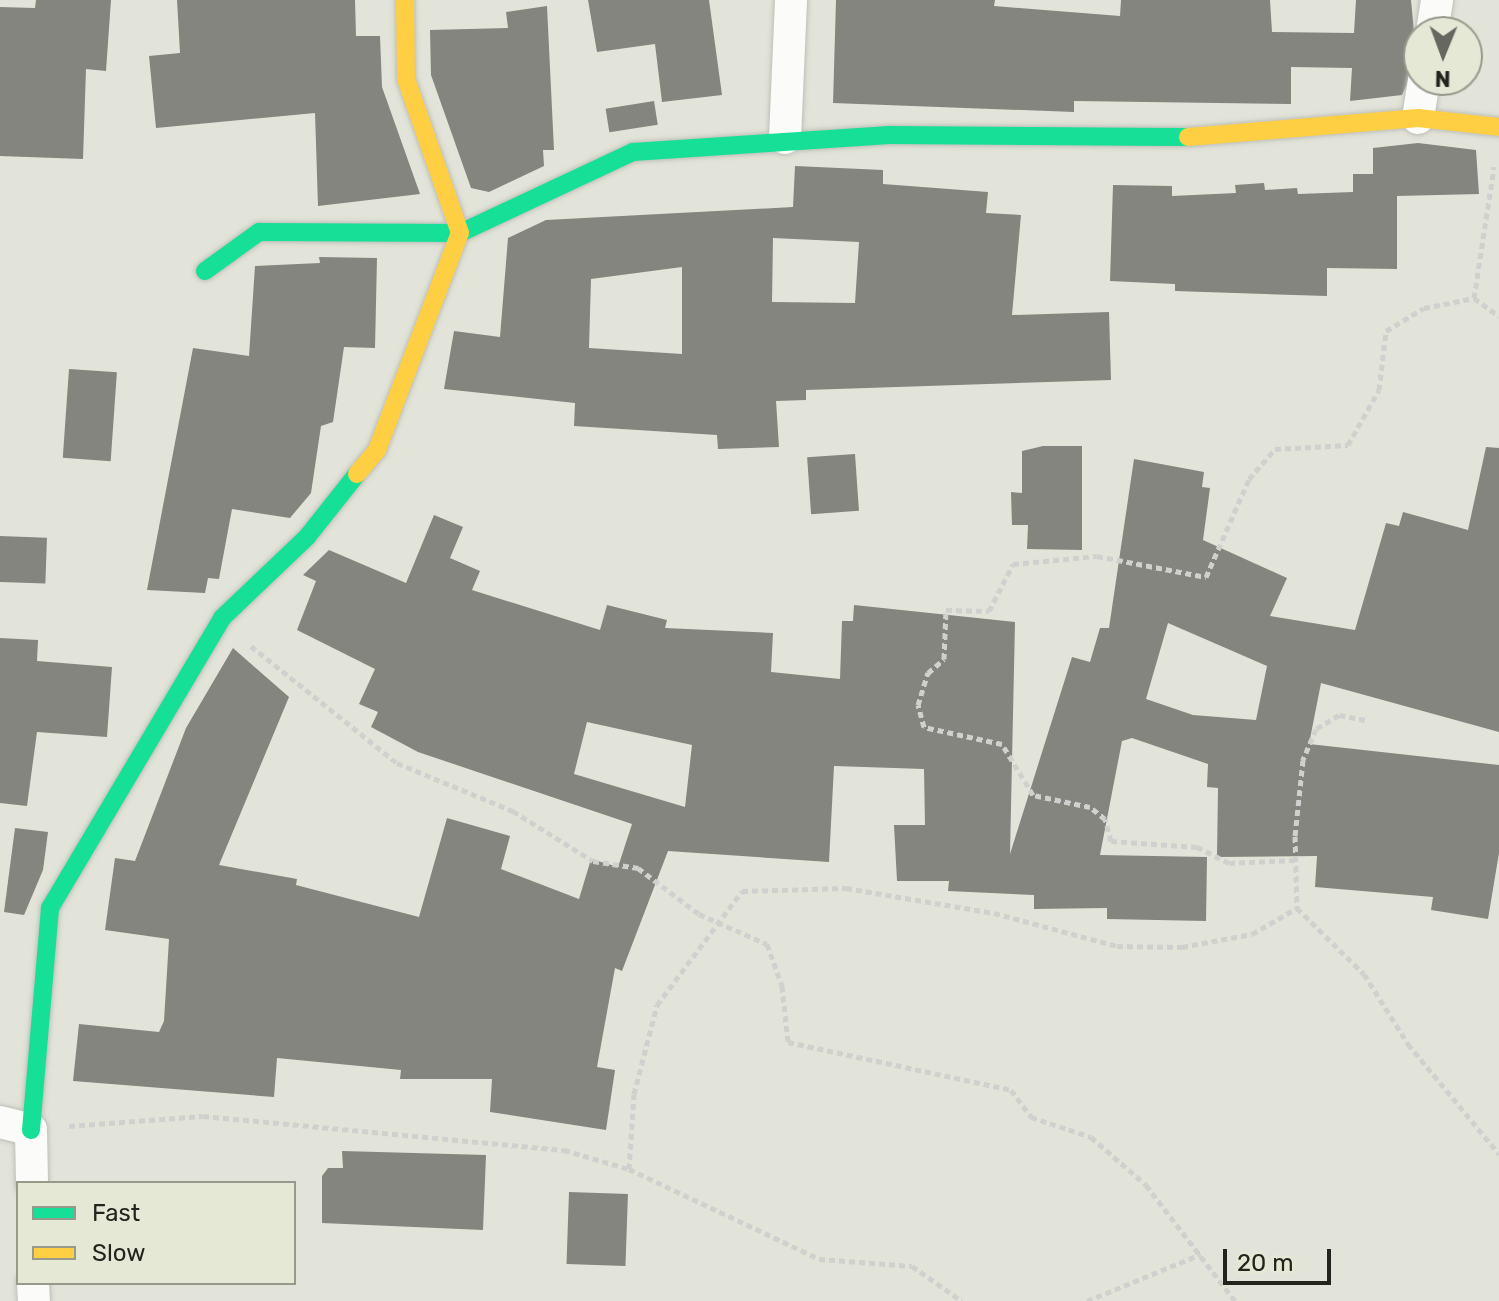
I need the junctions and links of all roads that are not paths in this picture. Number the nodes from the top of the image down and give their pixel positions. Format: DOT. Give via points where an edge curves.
graph roads {
  1 [pos="405,0"];
  2 [pos="791,0"];
  3 [pos="1421,96"];
  4 [pos="1418,118"];
  5 [pos="1499,127"];
  6 [pos="785,138"];
  7 [pos="460,233"];
  8 [pos="205,271"];
  9 [pos="0,1122"];
  10 [pos="31,1130"];
  11 [pos="32,1181"];
  1 -- 7 [label="street" via="406,79"];
  2 -- 6 [label="street"];
  3 -- 4 [label="street"];
  4 -- 5 [label="street"];
  4 -- 6 [label="street" via="1248,138"];
  6 -- 7 [label="street" via="633,152"];
  7 -- 8 [label="street" via="259,232"];
  7 -- 10 [label="street" via="377,450 307,537 222,618 50,908"];
  9 -- 10 [label="street"];
  10 -- 11 [label="street"];
}
